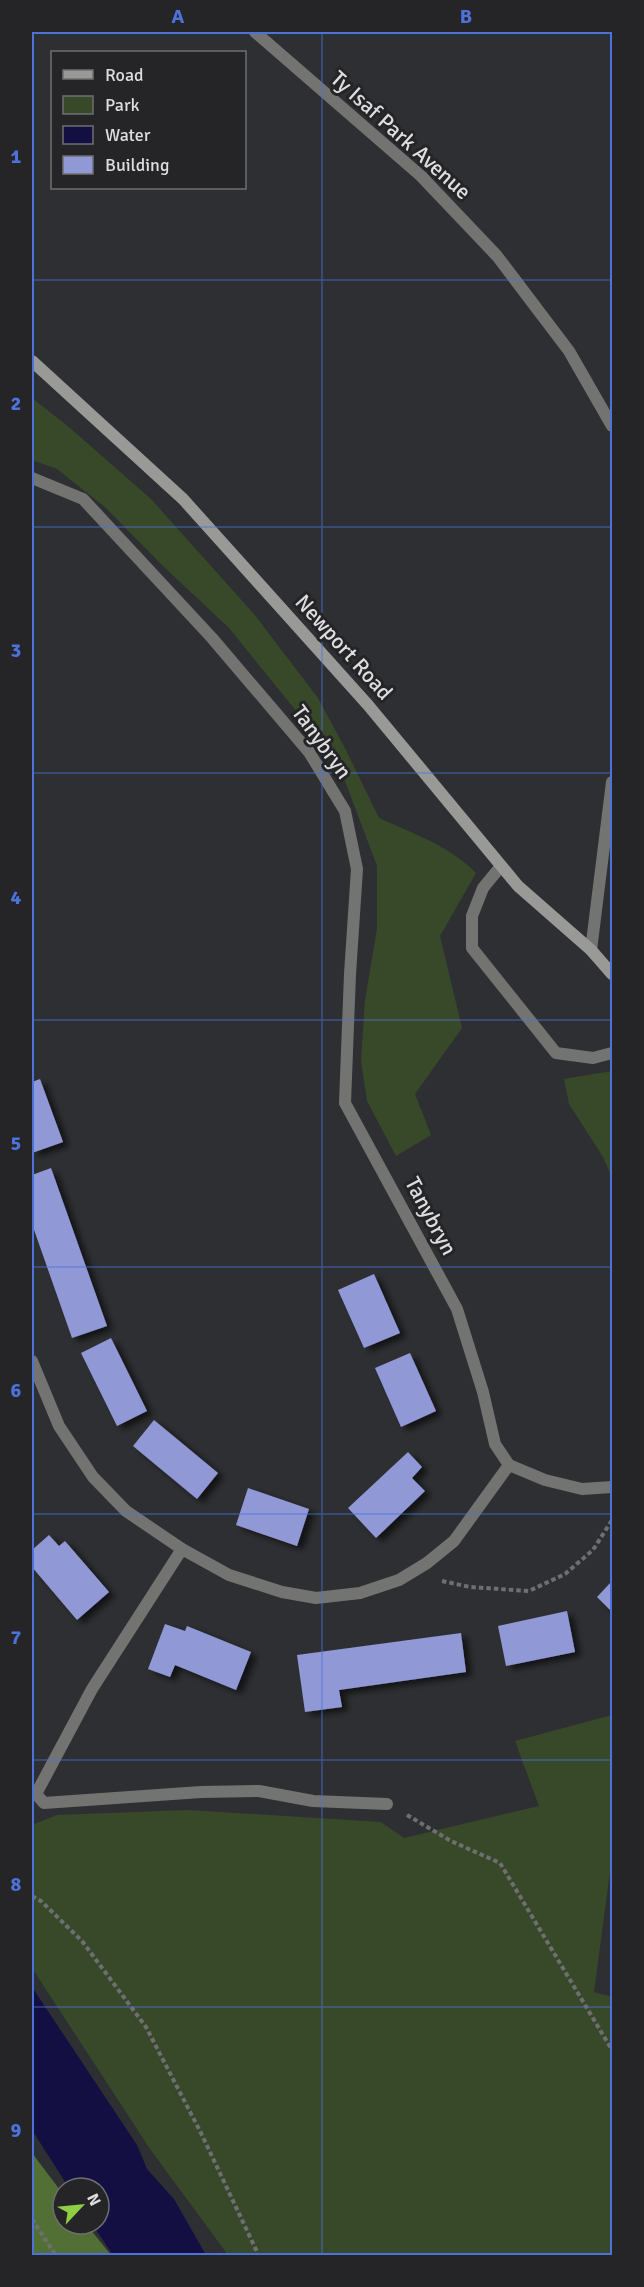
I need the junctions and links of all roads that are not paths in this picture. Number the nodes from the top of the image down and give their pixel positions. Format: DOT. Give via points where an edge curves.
graph roads {
  1 [pos="255,32"];
  2 [pos="32,361"];
  3 [pos="612,426"];
  4 [pos="32,478"];
  5 [pos="612,782"];
  6 [pos="501,866"];
  7 [pos="591,950"];
  8 [pos="612,974"];
  9 [pos="612,1053"];
  10 [pos="32,1361"];
  11 [pos="510,1465"];
  12 [pos="612,1487"];
  13 [pos="182,1549"];
  14 [pos="387,1803"];
  1 -- 3 [label="street, Ty Isaf Park Avenue" via="421,176 496,256 568,351"];
  2 -- 6 [label="main road, Newport Road" via="183,499 368,705"];
  4 -- 11 [label="street, Tanybryn" via="83,499 212,638 309,752 345,811 357,869 345,1103 457,1310 495,1444"];
  5 -- 7 [label="street"];
  6 -- 7 [label="main road, Newport Road" via="518,886"];
  6 -- 9 [label="street" via="483,888 471,916 472,948 556,1053 593,1058"];
  7 -- 8 [label="main road, Newport Road"];
  10 -- 13 [label="street" via="59,1425 93,1478 126,1510"];
  11 -- 12 [label="street" via="545,1480 582,1489"];
  11 -- 13 [label="street" via="454,1541 399,1580 360,1593 316,1598 282,1592 229,1575"];
  13 -- 14 [label="street" via="92,1689 36,1794 44,1803 259,1791 313,1801"];
}
